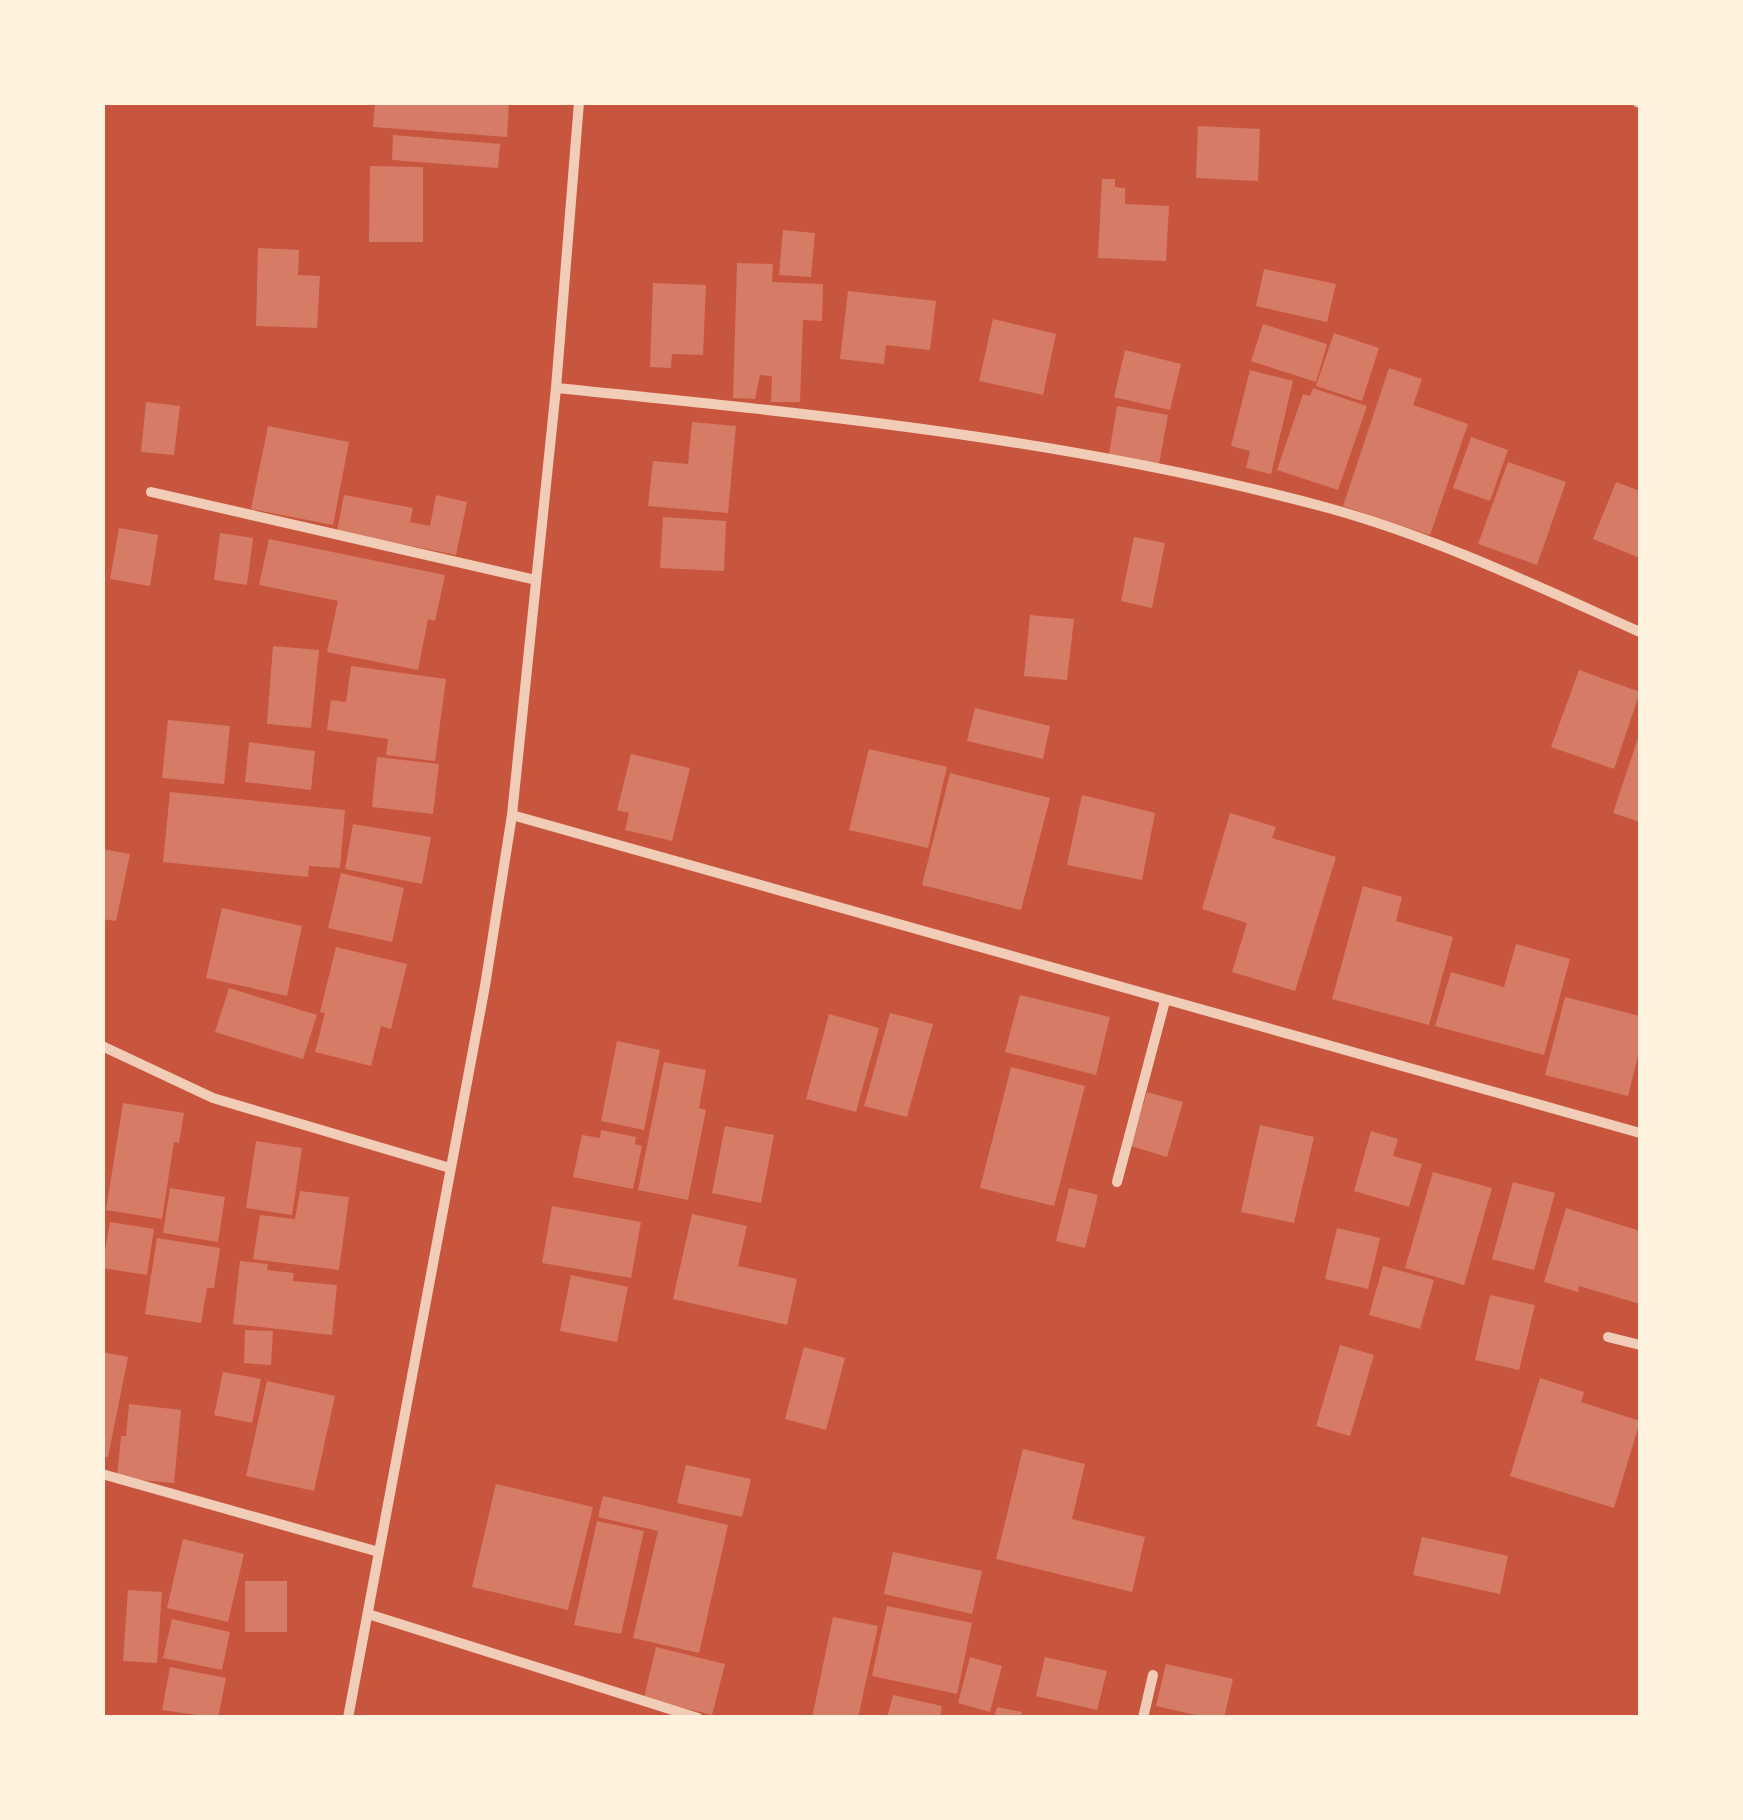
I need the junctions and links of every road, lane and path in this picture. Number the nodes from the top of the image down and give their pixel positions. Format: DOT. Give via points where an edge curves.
graph roads {
  1 [pos="579,102"];
  2 [pos="556,388"];
  3 [pos="151,492"];
  4 [pos="536,580"];
  5 [pos="1640,632"];
  6 [pos="512,814"];
  7 [pos="1165,1001"];
  8 [pos="102,1046"];
  9 [pos="1640,1132"];
  10 [pos="450,1168"];
  11 [pos="1117,1182"];
  12 [pos="1608,1336"];
  13 [pos="1640,1345"];
  14 [pos="102,1474"];
  15 [pos="380,1552"];
  16 [pos="368,1614"];
  17 [pos="1153,1675"];
  18 [pos="348,1718"];
  19 [pos="698,1718"];
  20 [pos="1142,1718"];
  1 -- 2 [label="street"];
  2 -- 4 [label="street"];
  2 -- 5 [label="street" via="974,437 1175,472 1334,510 1474,557"];
  3 -- 4 [label="street"];
  4 -- 6 [label="street"];
  6 -- 7 [label="street"];
  6 -- 10 [label="street"];
  7 -- 9 [label="street"];
  7 -- 11 [label="street"];
  8 -- 10 [label="street" via="213,1098"];
  10 -- 15 [label="street"];
  12 -- 13 [label="street"];
  14 -- 15 [label="street"];
  15 -- 16 [label="street"];
  16 -- 18 [label="street"];
  16 -- 19 [label="street"];
  17 -- 20 [label="street"];
}
